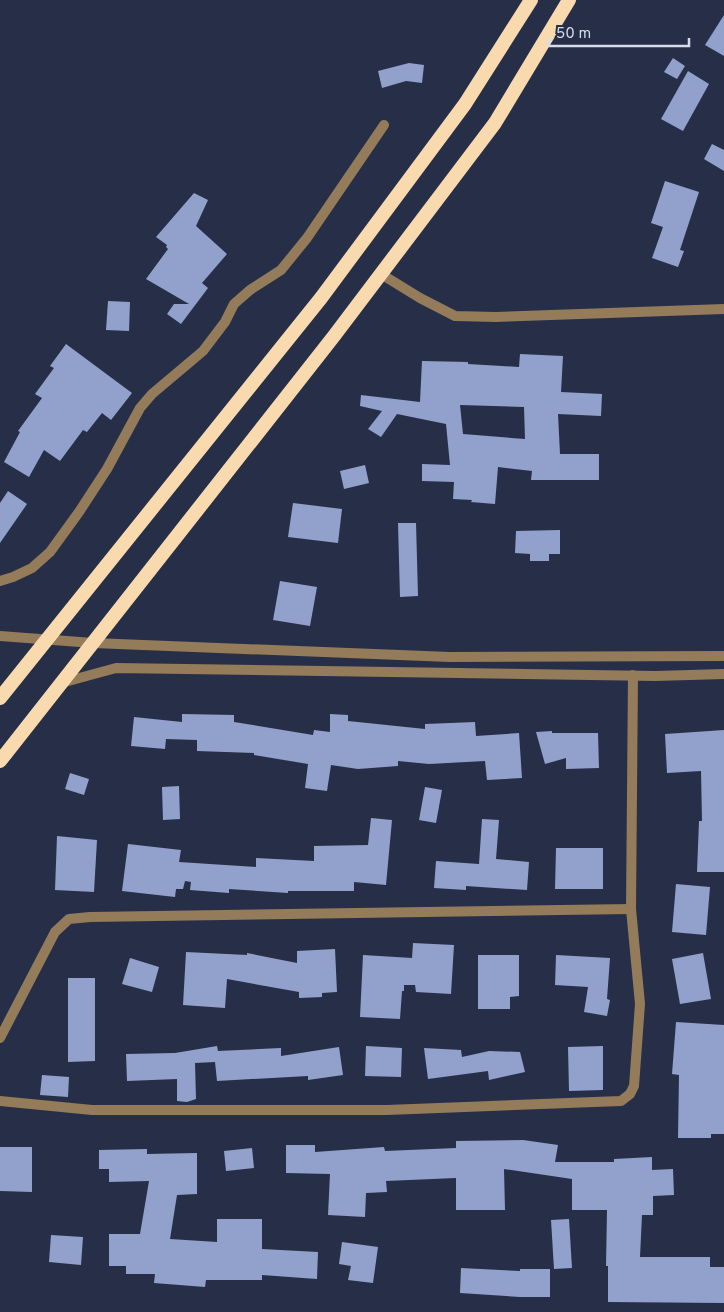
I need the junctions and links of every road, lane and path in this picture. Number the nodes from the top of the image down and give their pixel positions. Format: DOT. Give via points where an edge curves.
graph roads {
  1 [pos="531,0"];
  2 [pos="568,0"];
  3 [pos="384,124"];
  4 [pos="381,274"];
  5 [pos="724,309"];
  6 [pos="0,581"];
  7 [pos="0,636"];
  8 [pos="46,640"];
  9 [pos="93,643"];
  10 [pos="724,656"];
  11 [pos="724,674"];
  12 [pos="633,675"];
  13 [pos="61,683"];
  14 [pos="0,698"];
  15 [pos="0,761"];
  16 [pos="631,910"];
  17 [pos="0,1038"];
  18 [pos="0,1101"];
  1 -- 8 [label="highway" via="465,104 321,298"];
  2 -- 4 [label="highway" via="495,123"];
  3 -- 6 [label="street" via="307,238 281,270 234,304 203,351 140,408 107,469 50,552 32,568"];
  4 -- 5 [label="street" via="455,316 496,318"];
  4 -- 9 [label="highway"];
  7 -- 8 [label="street"];
  8 -- 9 [label="street"];
  8 -- 14 [label="highway"];
  9 -- 10 [label="street" via="450,657"];
  9 -- 13 [label="highway"];
  11 -- 12 [label="street"];
  12 -- 13 [label="street" via="116,668"];
  12 -- 16 [label="street"];
  13 -- 15 [label="highway"];
  16 -- 17 [label="street" via="69,919 55,932"];
  16 -- 18 [label="street" via="640,1004 634,1086 621,1101 387,1110 92,1110"];
}
